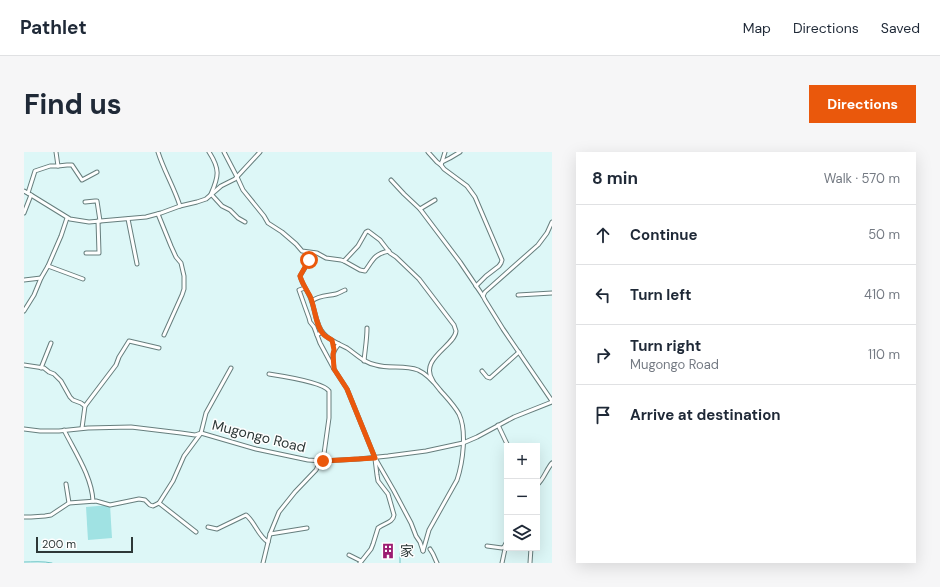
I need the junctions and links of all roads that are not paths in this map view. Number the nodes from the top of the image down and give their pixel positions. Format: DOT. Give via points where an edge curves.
graph roads {
  1 [pos="56,152"];
  2 [pos="158,152"];
  3 [pos="210,152"];
  4 [pos="224,152"];
  5 [pos="260,152"];
  6 [pos="428,152"];
  7 [pos="445,152"];
  8 [pos="460,152"];
  9 [pos="162,159"];
  10 [pos="442,163"];
  11 [pos="58,166"];
  12 [pos="97,172"];
  13 [pos="237,177"];
  14 [pos="391,180"];
  15 [pos="216,182"];
  16 [pos="221,186"];
  17 [pos="24,192"];
  18 [pos="30,194"];
  19 [pos="212,194"];
  20 [pos="435,200"];
  21 [pos="85,202"];
  22 [pos="180,206"];
  23 [pos="420,209"];
  24 [pos="24,213"];
  25 [pos="158,214"];
  26 [pos="67,218"];
  27 [pos="128,219"];
  28 [pos="99,221"];
  29 [pos="244,222"];
  30 [pos="552,222"];
  31 [pos="389,252"];
  32 [pos="86,253"];
  33 [pos="314,253"];
  34 [pos="344,261"];
  35 [pos="137,264"];
  36 [pos="48,266"];
  37 [pos="41,278"];
  38 [pos="83,279"];
  39 [pos="24,280"];
  40 [pos="476,286"];
  41 [pos="305,288"];
  42 [pos="345,290"];
  43 [pos="552,293"];
  44 [pos="518,295"];
  45 [pos="483,296"];
  46 [pos="312,301"];
  47 [pos="24,311"];
  48 [pos="367,328"];
  49 [pos="322,332"];
  50 [pos="164,335"];
  51 [pos="317,335"];
  52 [pos="332,340"];
  53 [pos="51,343"];
  54 [pos="339,344"];
  55 [pos="159,348"];
  56 [pos="334,350"];
  57 [pos="519,352"];
  58 [pos="333,354"];
  59 [pos="327,355"];
  60 [pos="364,361"];
  61 [pos="24,365"];
  62 [pos="42,368"];
  63 [pos="231,368"];
  64 [pos="334,369"];
  65 [pos="482,371"];
  66 [pos="269,374"];
  67 [pos="433,381"];
  68 [pos="552,402"];
  69 [pos="85,406"];
  70 [pos="498,425"];
  71 [pos="82,428"];
  72 [pos="24,429"];
  73 [pos="64,430"];
  74 [pos="201,433"];
  75 [pos="463,443"];
  76 [pos="507,443"];
  77 [pos="375,458"];
  78 [pos="323,461"];
  79 [pos="552,463"];
  80 [pos="540,482"];
  81 [pos="66,484"];
  82 [pos="93,501"];
  83 [pos="70,503"];
  84 [pos="159,503"];
  85 [pos="24,517"];
  86 [pos="208,527"];
  87 [pos="307,528"];
  88 [pos="196,532"];
  89 [pos="270,534"];
  90 [pos="268,542"];
  91 [pos="487,546"];
  92 [pos="504,546"];
  93 [pos="430,550"];
  94 [pos="505,551"];
  95 [pos="531,551"];
  96 [pos="349,555"];
  97 [pos="361,562"];
  98 [pos="263,563"];
  99 [pos="437,563"];
  100 [pos="502,563"];
  101 [pos="530,563"];
  1 -- 11 [label="street"];
  2 -- 22 [label="street"];
  3 -- 15 [label="street" via="218,169"];
  4 -- 13 [label="street"];
  5 -- 13 [label="street"];
  6 -- 10 [label="street" via="437,162"];
  7 -- 10 [label="street"];
  8 -- 10 [label="street"];
  9 -- 22 [label="street" via="180,199"];
  10 -- 40 [label="street" via="444,169 467,186 476,197 502,260 499,266"];
  11 -- 12 [label="street" via="72,166 82,180"];
  11 -- 18 [label="street" via="35,171"];
  13 -- 16 [label="street"];
  13 -- 33 [label="street" via="243,190 268,222 302,251"];
  14 -- 23 [label="street"];
  15 -- 16 [label="street"];
  15 -- 19 [label="street"];
  16 -- 19 [label="street"];
  17 -- 18 [label="street"];
  18 -- 24 [label="street"];
  18 -- 26 [label="street"];
  19 -- 22 [label="street" via="201,201"];
  19 -- 29 [label="street" via="222,206"];
  20 -- 23 [label="street"];
  21 -- 28 [label="street" via="97,201"];
  22 -- 25 [label="street"];
  23 -- 40 [label="street"];
  25 -- 27 [label="street"];
  25 -- 50 [label="street" via="184,276 184,289"];
  26 -- 28 [label="street"];
  26 -- 36 [label="street"];
  27 -- 28 [label="street"];
  27 -- 35 [label="street"];
  28 -- 32 [label="street" via="99,253"];
  30 -- 45 [label="street" via="538,245"];
  31 -- 34 [label="street" via="380,253 364,271"];
  31 -- 34 [label="street" via="380,240 367,230 358,246"];
  31 -- 67 [label="street" via="422,282 454,325 455,336 432,362 430,376"];
  33 -- 34 [label="street"];
  33 -- 41 [label="street" via="300,276"];
  36 -- 37 [label="street"];
  36 -- 38 [label="street"];
  37 -- 39 [label="street"];
  37 -- 47 [label="street"];
  40 -- 45 [label="street"];
  41 -- 46 [label="street"];
  41 -- 51 [label="street" via="299,290"];
  42 -- 46 [label="street"];
  43 -- 44 [label="street"];
  45 -- 57 [label="street"];
  46 -- 49 [label="street"];
  48 -- 60 [label="street"];
  49 -- 51 [label="street"];
  49 -- 52 [label="street"];
  51 -- 59 [label="street"];
  52 -- 54 [label="street"];
  52 -- 56 [label="street"];
  53 -- 62 [label="street"];
  54 -- 56 [label="street"];
  54 -- 60 [label="street"];
  55 -- 69 [label="street" via="129,341 116,365"];
  56 -- 58 [label="street"];
  57 -- 65 [label="street" via="490,378"];
  57 -- 68 [label="street"];
  58 -- 59 [label="street"];
  58 -- 64 [label="street"];
  59 -- 64 [label="street"];
  60 -- 67 [label="street" via="377,366 418,370"];
  61 -- 62 [label="street"];
  62 -- 69 [label="street" via="59,378 70,397"];
  63 -- 74 [label="street" via="206,413"];
  64 -- 77 [label="street" via="347,389"];
  66 -- 78 [label="street" via="317,384 329,390 329,418"];
  67 -- 75 [label="street" via="459,414"];
  68 -- 70 [label="street, Mugongo Road"];
  69 -- 71 [label="street"];
  70 -- 75 [label="street, Mugongo Road"];
  70 -- 76 [label="street"];
  71 -- 73 [label="street, Mugongo Road"];
  71 -- 74 [label="street, Mugongo Road" via="131,427 188,434"];
  72 -- 73 [label="street, Mugongo Road"];
  73 -- 82 [label="street" via="88,479"];
  74 -- 78 [label="street, Mugongo Road" via="256,449"];
  74 -- 84 [label="street" via="184,456 173,481"];
  75 -- 77 [label="street, Mugongo Road"];
  75 -- 77 [label="street" via="457,480 429,530 423,551 394,490"];
  77 -- 78 [label="street, Mugongo Road"];
  77 -- 97 [label="street" via="378,481 391,500 394,518 378,528 374,544"];
  78 -- 89 [label="street" via="279,512"];
  79 -- 80 [label="street"];
  81 -- 83 [label="street"];
  82 -- 83 [label="street"];
  82 -- 84 [label="street" via="107,505 139,499 153,506"];
  83 -- 85 [label="street" via="51,515"];
  84 -- 88 [label="street"];
  86 -- 90 [label="street" via="217,529 246,515"];
  87 -- 89 [label="street"];
  89 -- 90 [label="street"];
  90 -- 98 [label="street"];
  91 -- 92 [label="street"];
  93 -- 99 [label="street"];
  94 -- 100 [label="street"];
  95 -- 101 [label="street"];
  96 -- 97 [label="street"];
}
